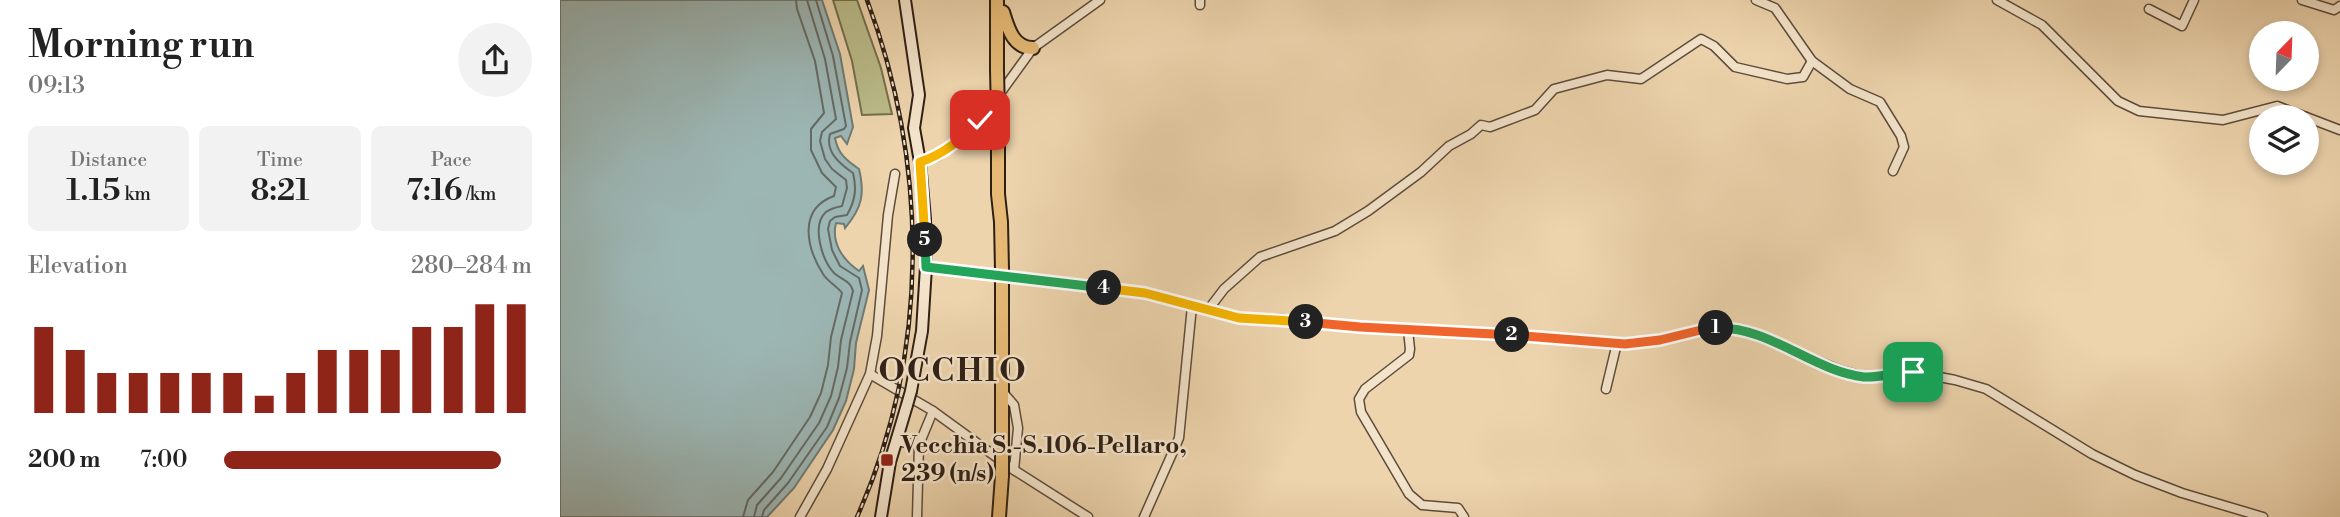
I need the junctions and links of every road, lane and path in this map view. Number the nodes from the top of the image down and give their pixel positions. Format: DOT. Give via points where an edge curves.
graph roads {
  1 [pos="905,0"];
  2 [pos="1100,0"];
  3 [pos="1756,0"];
  4 [pos="1997,0"];
  5 [pos="2194,0"];
  6 [pos="2302,0"];
  7 [pos="1001,3"];
  8 [pos="2340,6"];
  9 [pos="2148,9"];
  10 [pos="1029,48"];
  11 [pos="1812,61"];
  12 [pos="2249,113"];
  13 [pos="2319,122"];
  14 [pos="2340,130"];
  15 [pos="920,162"];
  16 [pos="1893,171"];
  17 [pos="895,174"];
  18 [pos="926,267"];
  19 [pos="1192,306"];
  20 [pos="1208,310"];
  21 [pos="1408,330"];
  22 [pos="1618,343"];
  23 [pos="870,374"];
  24 [pos="1606,389"];
  25 [pos="1005,400"];
  26 [pos="933,411"];
  27 [pos="896,441"];
  28 [pos="919,445"];
  29 [pos="1014,470"];
  30 [pos="800,517"];
  31 [pos="881,517"];
  32 [pos="917,517"];
  33 [pos="999,517"];
  34 [pos="1087,517"];
  35 [pos="1144,517"];
  36 [pos="1464,517"];
  37 [pos="2263,517"];
  1 -- 15 [label="street" via="919,95 914,128"];
  2 -- 10 [label="street"];
  3 -- 11 [label="street" via="1775,8"];
  4 -- 12 [label="street" via="2042,25 2118,101 2138,111 2223,120"];
  5 -- 9 [label="street" via="2182,26"];
  6 -- 8 [label="street" via="2334,10"];
  7 -- 10 [label="main road" via="1013,38"];
  7 -- 25 [label="main road, bridge" via="998,194"];
  10 -- 15 [label="street" via="968,132 938,156"];
  11 -- 16 [label="street" via="1850,89 1880,102 1905,147"];
  11 -- 20 [label="street" via="1803,77 1787,79 1735,67 1701,39 1641,79 1607,75 1554,89 1535,110 1490,127 1482,125 1449,146 1421,172 1335,231 1260,257"];
  13 -- 14 [label="street"];
  15 -- 18 [label="street"];
  17 -- 23 [label="street"];
  18 -- 19 [label="street" via="1137,292"];
  18 -- 27 [label="street, bridge" via="922,331"];
  19 -- 20 [label="street"];
  19 -- 35 [label="street" via="1179,438"];
  20 -- 21 [label="street" via="1239,318"];
  21 -- 22 [label="street"];
  21 -- 36 [label="street" via="1409,355 1365,389 1359,399 1361,412 1409,494 1422,505 1458,508"];
  22 -- 24 [label="street"];
  22 -- 37 [label="street" via="1728,328 1866,377 1913,372 1955,380 1998,395 2092,454 2135,475"];
  23 -- 26 [label="street"];
  23 -- 30 [label="street"];
  25 -- 29 [label="street" via="1014,405 1018,428"];
  25 -- 33 [label="main road, bridge"];
  26 -- 28 [label="street"];
  26 -- 29 [label="street"];
  27 -- 28 [label="street"];
  27 -- 31 [label="street"];
  28 -- 32 [label="street"];
  29 -- 34 [label="street"];
}
